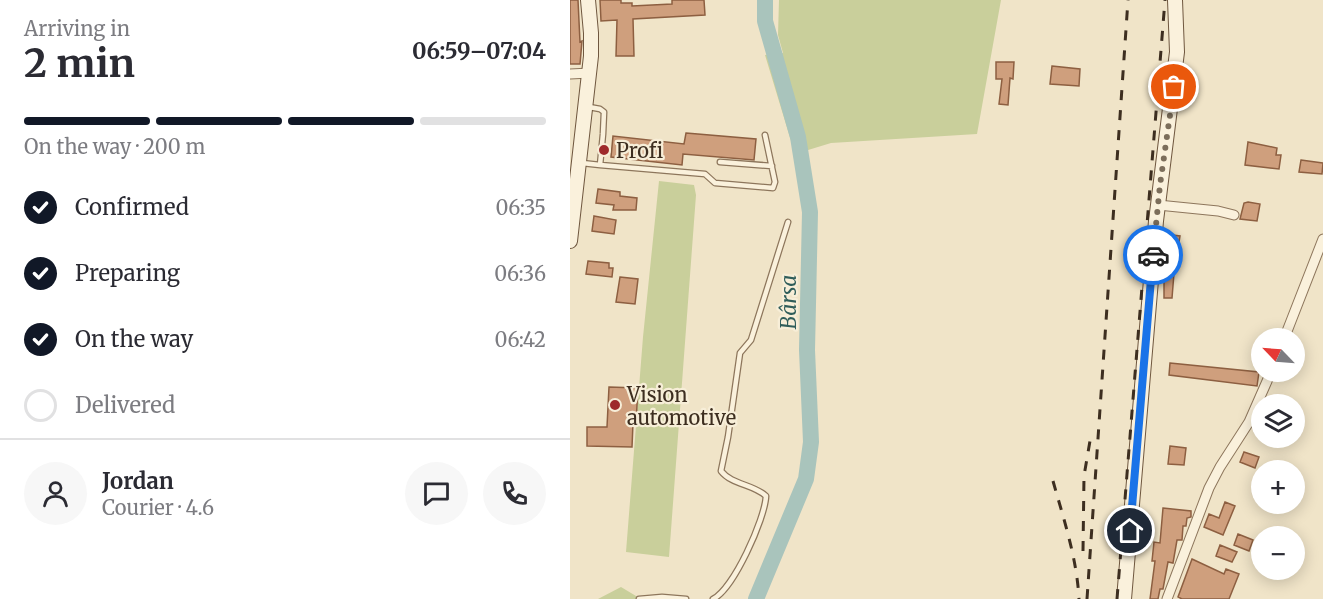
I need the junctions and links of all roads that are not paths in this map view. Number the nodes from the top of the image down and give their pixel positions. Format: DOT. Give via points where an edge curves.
graph roads {
  1 [pos="588,0"];
  2 [pos="1175,0"];
  3 [pos="590,73"];
  4 [pos="570,74"];
  5 [pos="586,106"];
  6 [pos="765,135"];
  7 [pos="720,162"];
  8 [pos="579,163"];
  9 [pos="600,165"];
  10 [pos="772,166"];
  11 [pos="1158,205"];
  12 [pos="572,211"];
  13 [pos="1234,215"];
  14 [pos="788,222"];
  15 [pos="1323,239"];
  16 [pos="570,241"];
  17 [pos="1288,328"];
  18 [pos="1267,382"];
  19 [pos="639,599"];
  20 [pos="686,599"];
  21 [pos="713,599"];
  22 [pos="1124,599"];
  23 [pos="1167,599"];
  1 -- 3 [label="main road"];
  2 -- 11 [label="main road" via="1178,52"];
  3 -- 4 [label="street"];
  3 -- 5 [label="main road"];
  5 -- 8 [label="main road"];
  5 -- 9 [label="lane" via="600,109 605,116"];
  6 -- 10 [label="lane"];
  7 -- 10 [label="lane"];
  8 -- 9 [label="lane"];
  8 -- 12 [label="main road"];
  9 -- 10 [label="lane" via="705,174 715,183 770,188 776,182"];
  11 -- 13 [label="street"];
  11 -- 22 [label="main road"];
  12 -- 16 [label="main road"];
  14 -- 21 [label="lane" via="751,340 740,353 722,471 731,480 760,490 766,496 765,507 756,535 726,587"];
  15 -- 17 [label="street"];
  18 -- 23 [label="street" via="1249,422 1203,503"];
  19 -- 20 [label="lane"];
}
